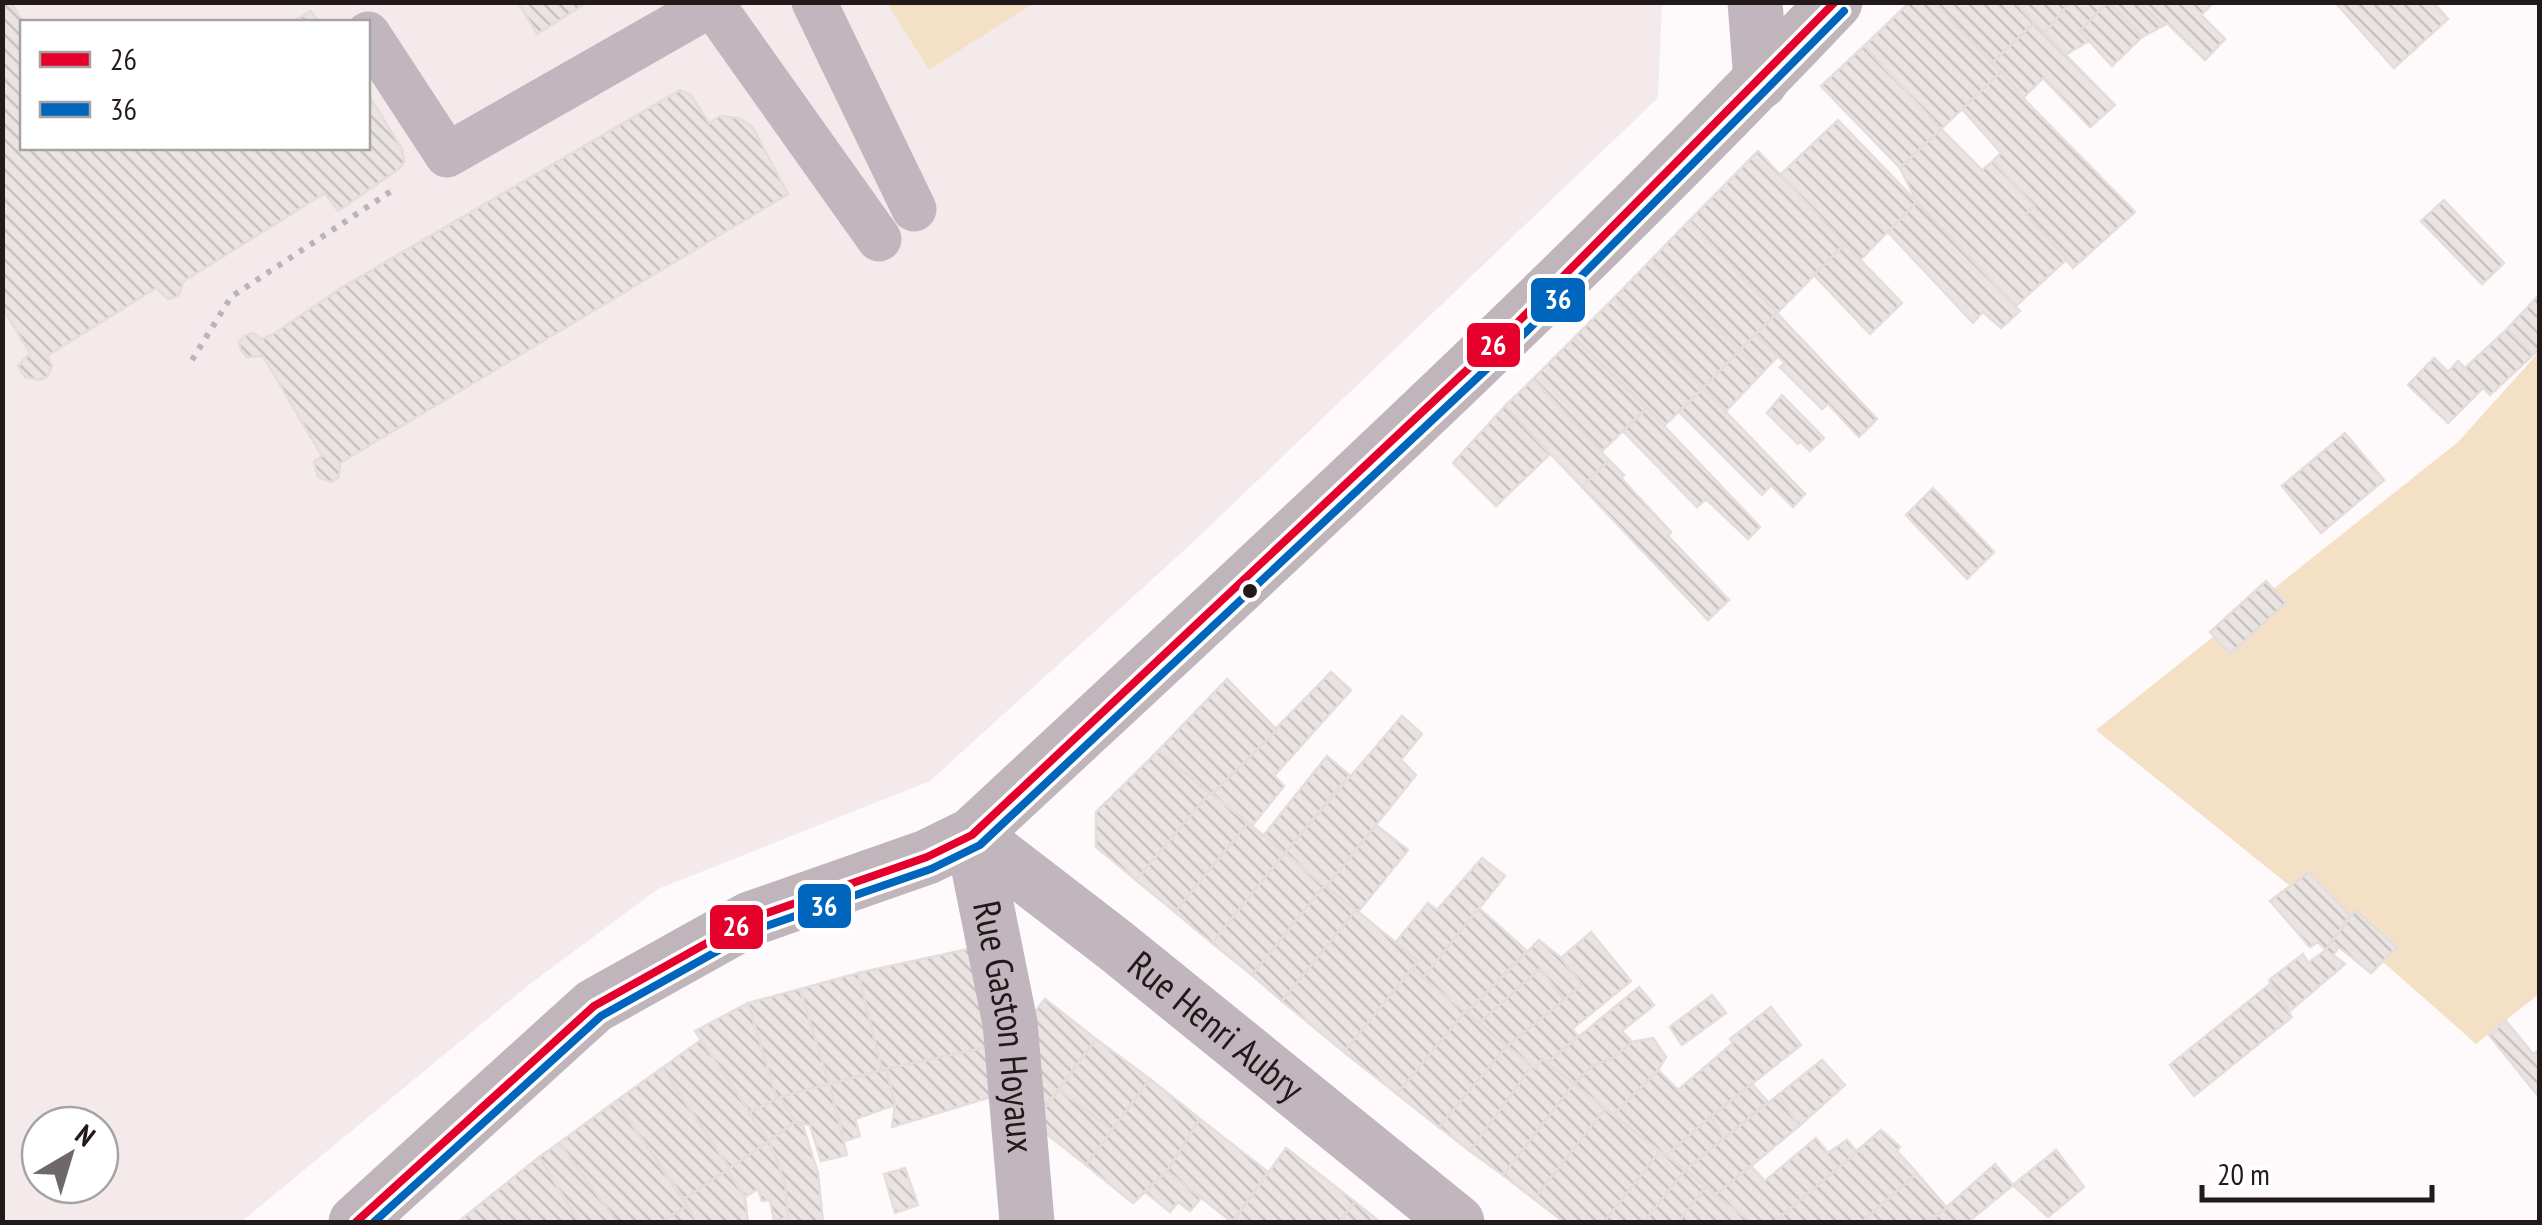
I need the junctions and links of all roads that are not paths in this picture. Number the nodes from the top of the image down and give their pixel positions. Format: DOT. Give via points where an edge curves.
graph roads {
  1 [pos="814,2"];
  2 [pos="1755,2"];
  3 [pos="1835,2"];
  4 [pos="370,37"];
  5 [pos="1761,81"];
  6 [pos="914,210"];
  7 [pos="879,239"];
  8 [pos="972,835"];
  9 [pos="356,1222"];
  10 [pos="1027,1222"];
  11 [pos="1457,1222"];
  1 -- 6 [label="lane"];
  2 -- 5 [label="street"];
  3 -- 5 [label="street"];
  4 -- 7 [label="lane" via="448,155 712,4"];
  5 -- 8 [label="street" via="1368,468"];
  8 -- 9 [label="street" via="750,919 594,1006"];
  8 -- 10 [label="street, Rue Gaston Hoyaux" via="1010,1023"];
  8 -- 11 [label="street, Rue Henri Aubry"];
}
